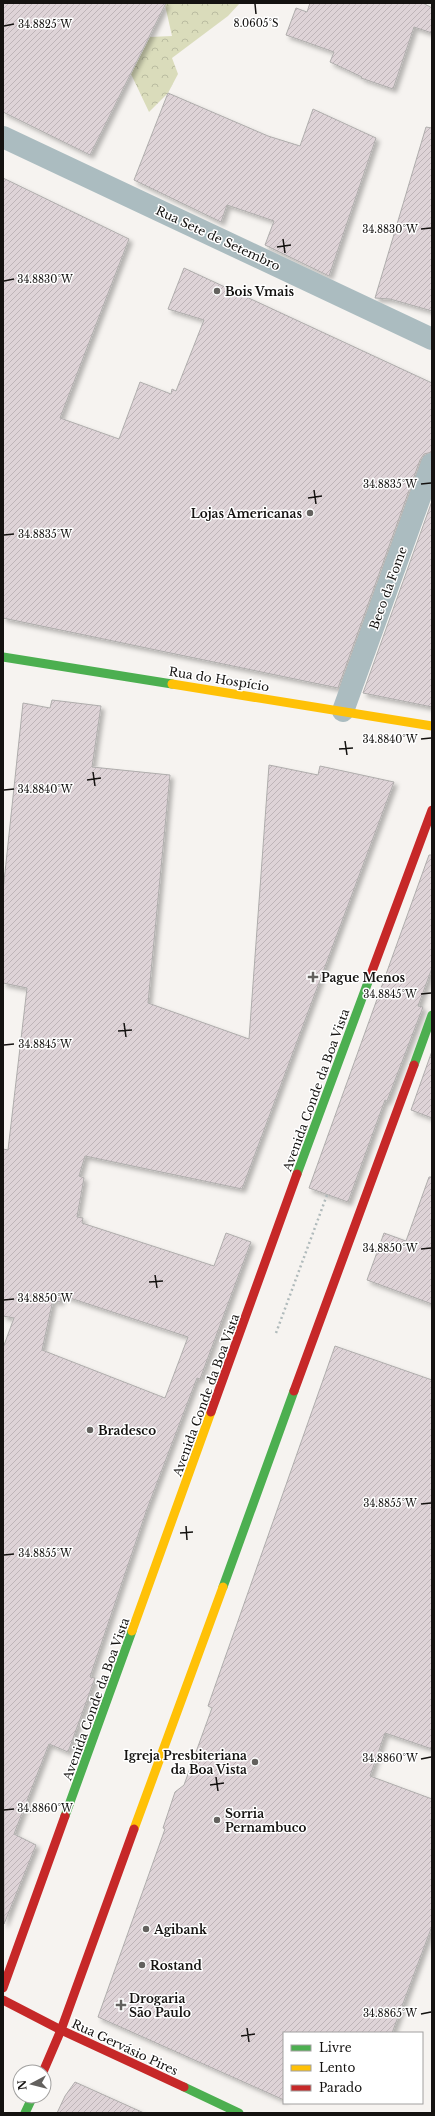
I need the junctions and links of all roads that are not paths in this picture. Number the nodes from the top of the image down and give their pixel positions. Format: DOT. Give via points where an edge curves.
graph roads {
  1 [pos="3,137"];
  2 [pos="432,339"];
  3 [pos="432,464"];
  4 [pos="3,657"];
  5 [pos="344,711"];
  6 [pos="432,726"];
  7 [pos="432,810"];
  8 [pos="432,1015"];
  9 [pos="3,1988"];
  10 [pos="3,2000"];
  11 [pos="61,2030"];
  12 [pos="46,2064"];
  13 [pos="239,2113"];
  1 -- 2 [label="street, Rua Sete de Setembro"];
  3 -- 5 [label="street, Beco da Fome"];
  4 -- 5 [label="main road, Rua do Hospício"];
  5 -- 6 [label="main road, Rua do Hospício"];
  7 -- 9 [label="main road, Avenida Conde da Boa Vista" via="315,1125"];
  8 -- 11 [label="main road"];
  10 -- 11 [label="main road, Rua Gervásio Pires"];
  11 -- 12 [label="main road"];
  11 -- 13 [label="main road, Rua Gervásio Pires"];
}
